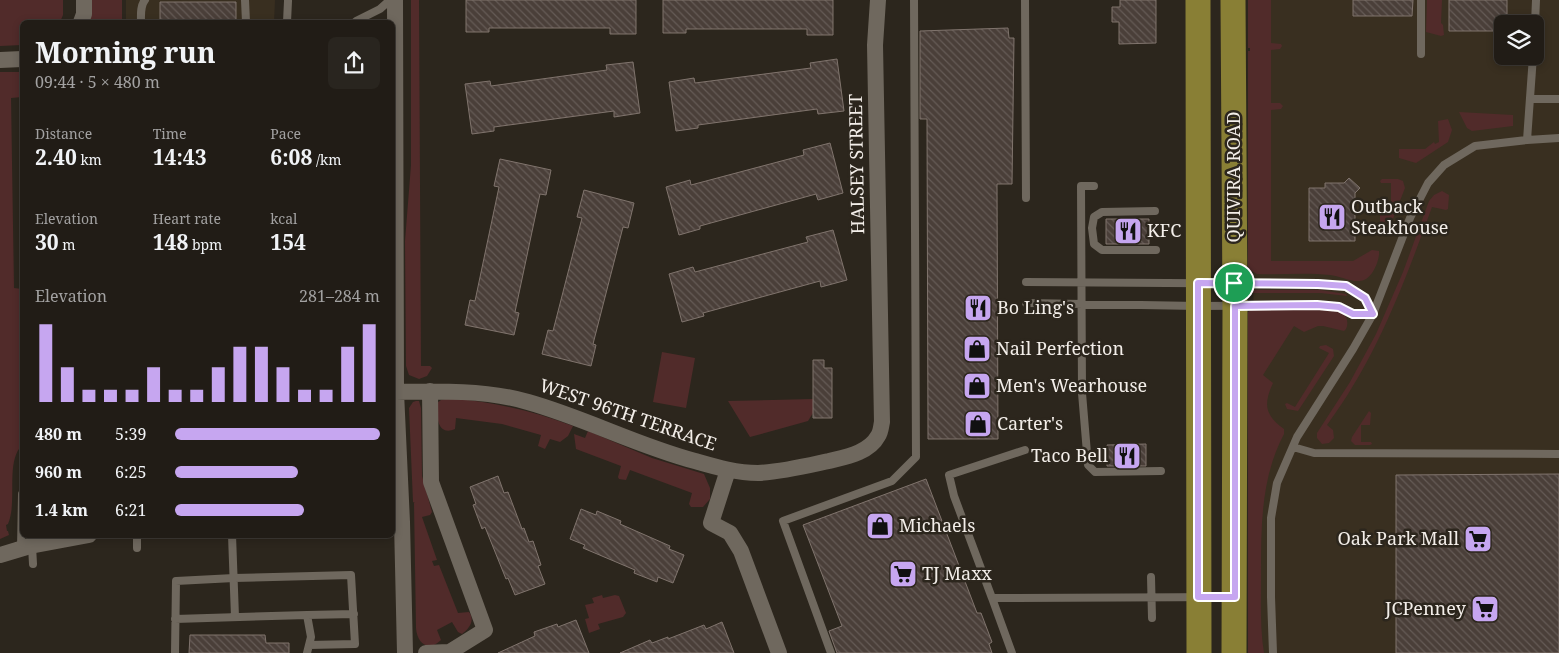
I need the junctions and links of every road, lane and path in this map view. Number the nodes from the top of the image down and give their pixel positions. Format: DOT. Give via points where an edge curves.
graph roads {
  1 [pos="84,0"];
  2 [pos="146,0"];
  3 [pos="245,0"];
  4 [pos="390,0"];
  5 [pos="394,0"];
  6 [pos="878,0"];
  7 [pos="914,0"];
  8 [pos="1025,0"];
  9 [pos="1198,0"];
  10 [pos="1233,0"];
  11 [pos="1421,0"];
  12 [pos="1536,0"];
  13 [pos="288,1"];
  14 [pos="1535,15"];
  15 [pos="82,20"];
  16 [pos="141,20"];
  17 [pos="246,20"];
  18 [pos="287,20"];
  19 [pos="358,20"];
  20 [pos="394,20"];
  21 [pos="1421,54"];
  22 [pos="20,59"];
  23 [pos="0,60"];
  24 [pos="1533,65"];
  25 [pos="1531,99"];
  26 [pos="1559,99"];
  27 [pos="1559,138"];
  28 [pos="1527,140"];
  29 [pos="1094,186"];
  30 [pos="1026,198"];
  31 [pos="1155,211"];
  32 [pos="1156,250"];
  33 [pos="1026,282"];
  34 [pos="1082,282"];
  35 [pos="1198,294"];
  36 [pos="1234,294"];
  37 [pos="1026,303"];
  38 [pos="1081,304"];
  39 [pos="1373,314"];
  40 [pos="880,327"];
  41 [pos="395,328"];
  42 [pos="430,391"];
  43 [pos="396,392"];
  44 [pos="1293,447"];
  45 [pos="1025,450"];
  46 [pos="1559,454"];
  47 [pos="728,470"];
  48 [pos="1162,471"];
  49 [pos="397,522"];
  50 [pos="26,538"];
  51 [pos="73,538"];
  52 [pos="137,538"];
  53 [pos="232,538"];
  54 [pos="27,547"];
  55 [pos="137,548"];
  56 [pos="0,555"];
  57 [pos="33,564"];
  58 [pos="1151,577"];
  59 [pos="234,578"];
  60 [pos="1152,597"];
  61 [pos="1198,597"];
  62 [pos="1235,597"];
  63 [pos="992,598"];
  64 [pos="354,614"];
  65 [pos="307,615"];
  66 [pos="235,617"];
  67 [pos="1152,618"];
  68 [pos="175,619"];
  69 [pos="308,649"];
  70 [pos="175,653"];
  71 [pos="405,653"];
  72 [pos="426,653"];
  73 [pos="448,653"];
  74 [pos="779,653"];
  75 [pos="830,653"];
  76 [pos="1012,653"];
  77 [pos="1199,653"];
  78 [pos="1234,653"];
  79 [pos="1273,653"];
  1 -- 15 [label="street"];
  2 -- 16 [label="lane" via="141,8"];
  3 -- 17 [label="lane"];
  4 -- 19 [label="lane"];
  5 -- 20 [label="street"];
  6 -- 40 [label="street, HALSEY STREET" via="875,44"];
  7 -- 75 [label="lane" via="916,457 892,481 783,521"];
  8 -- 30 [label="lane"];
  9 -- 35 [label="main road, QUIVIRA ROAD"];
  10 -- 36 [label="main road, QUIVIRA ROAD"];
  11 -- 21 [label="lane"];
  12 -- 14 [label="lane"];
  13 -- 18 [label="lane"];
  22 -- 23 [label="street"];
  24 -- 25 [label="lane"];
  25 -- 26 [label="lane"];
  25 -- 28 [label="lane"];
  27 -- 28 [label="lane"];
  28 -- 39 [label="lane" via="1474,146 1444,165 1428,183 1410,218"];
  29 -- 34 [label="lane" via="1081,186"];
  31 -- 32 [label="lane" via="1102,212 1094,217 1092,228 1094,244 1102,250"];
  33 -- 34 [label="lane"];
  34 -- 35 [label="lane"];
  34 -- 38 [label="lane"];
  35 -- 36 [label="lane"];
  35 -- 36 [label="lane"];
  35 -- 38 [label="lane"];
  35 -- 61 [label="main road, QUIVIRA ROAD"];
  36 -- 39 [label="lane" via="1339,307 1353,314"];
  36 -- 39 [label="lane" via="1346,286 1365,298"];
  36 -- 62 [label="main road, QUIVIRA ROAD"];
  37 -- 38 [label="lane"];
  38 -- 48 [label="lane" via="1082,394 1088,465 1095,472"];
  39 -- 44 [label="lane"];
  40 -- 47 [label="street, WEST 96TH TERRACE" via="882,422 879,436 870,446 848,456 800,468 758,473"];
  41 -- 43 [label="street"];
  42 -- 43 [label="street, WEST 96TH TERRACE"];
  42 -- 47 [label="street, WEST 96TH TERRACE" via="526,401 660,452"];
  42 -- 73 [label="street" via="432,482 485,630"];
  43 -- 49 [label="street"];
  44 -- 46 [label="lane" via="1314,454"];
  44 -- 79 [label="lane" via="1277,482 1271,518"];
  45 -- 63 [label="lane" via="949,475"];
  47 -- 74 [label="street" via="711,523 730,533 741,552"];
  49 -- 71 [label="street"];
  50 -- 54 [label="lane"];
  51 -- 54 [label="street"];
  52 -- 55 [label="lane"];
  53 -- 59 [label="lane"];
  54 -- 56 [label="street"];
  54 -- 57 [label="lane"];
  58 -- 60 [label="lane"];
  59 -- 64 [label="lane" via="352,575"];
  59 -- 66 [label="lane"];
  59 -- 68 [label="lane" via="176,581"];
  60 -- 61 [label="lane"];
  60 -- 63 [label="lane"];
  60 -- 67 [label="lane"];
  61 -- 62 [label="lane"];
  61 -- 77 [label="main road, QUIVIRA ROAD"];
  62 -- 78 [label="main road, QUIVIRA ROAD"];
  63 -- 76 [label="lane"];
  64 -- 65 [label="lane"];
  64 -- 69 [label="lane" via="355,644"];
  65 -- 66 [label="lane"];
  65 -- 69 [label="lane" via="311,637"];
  66 -- 68 [label="lane"];
  68 -- 70 [label="lane"];
  72 -- 73 [label="street"];
}
